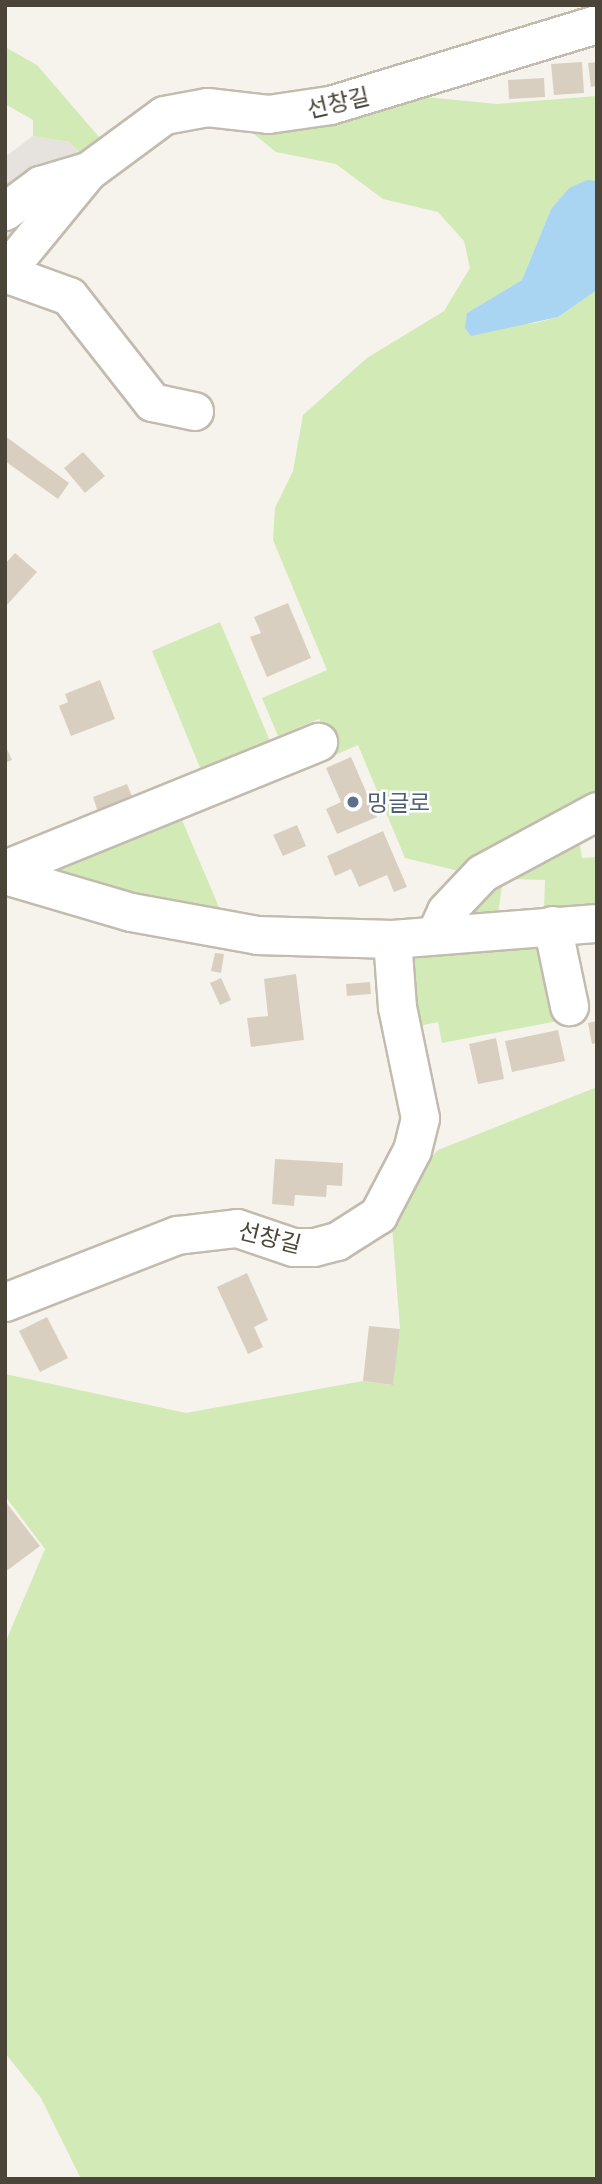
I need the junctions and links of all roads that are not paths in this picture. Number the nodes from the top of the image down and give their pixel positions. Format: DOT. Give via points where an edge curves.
graph roads {
  1 [pos="597,24"];
  2 [pos="89,171"];
  3 [pos="5,211"];
  4 [pos="5,273"];
  5 [pos="194,411"];
  6 [pos="318,742"];
  7 [pos="597,811"];
  8 [pos="5,869"];
  9 [pos="5,875"];
  10 [pos="597,923"];
  11 [pos="552,925"];
  12 [pos="435,935"];
  13 [pos="392,939"];
  14 [pos="569,1006"];
  15 [pos="5,1303"];
  1 -- 2 [label="lane, 선창길" via="444,75 309,110 183,109 145,124"];
  2 -- 3 [label="lane, 선창길" via="67,172"];
  2 -- 4 [label="lane, 선창길"];
  4 -- 5 [label="lane, 선창길" via="69,296 152,402"];
  6 -- 8 [label="lane"];
  7 -- 12 [label="lane" via="482,873 446,911"];
  9 -- 13 [label="lane" via="199,928"];
  10 -- 11 [label="lane"];
  11 -- 12 [label="lane"];
  11 -- 14 [label="lane"];
  12 -- 13 [label="lane"];
  13 -- 15 [label="lane, 선창길" via="397,1007 420,1118 412,1150 378,1215 337,1241 314,1247 293,1247 237,1228 177,1235"];
}
